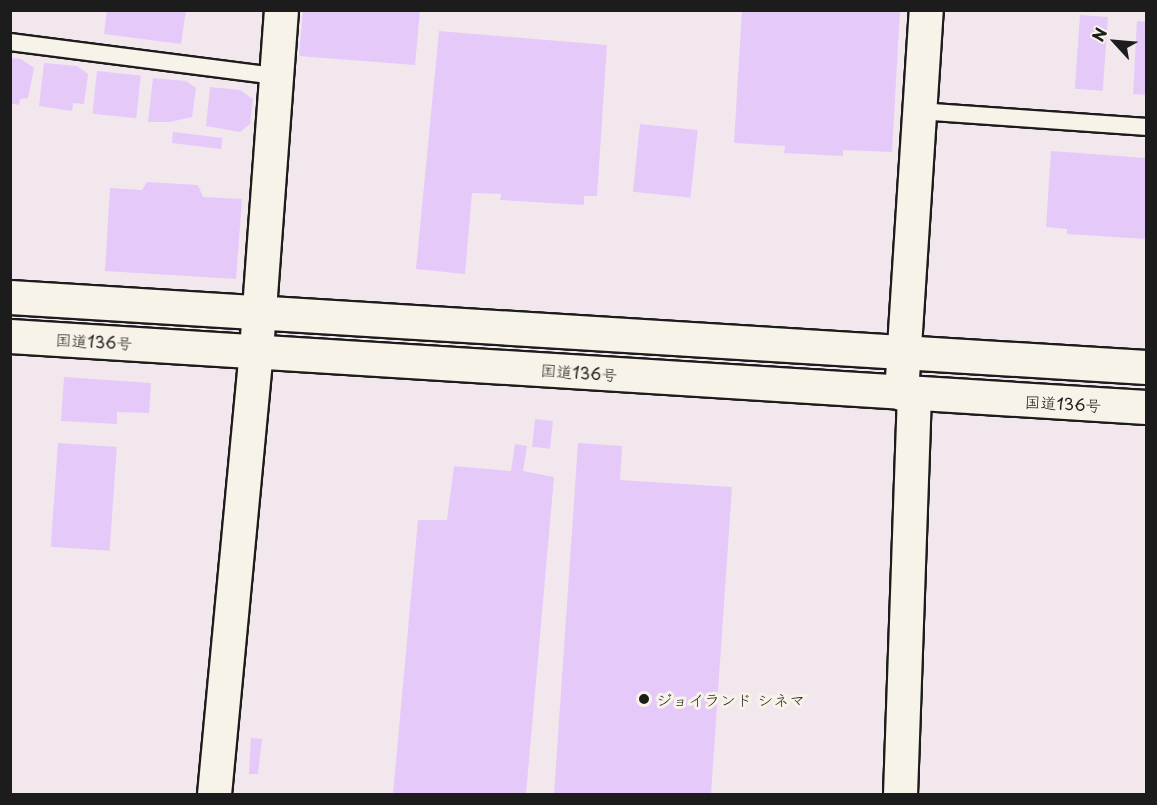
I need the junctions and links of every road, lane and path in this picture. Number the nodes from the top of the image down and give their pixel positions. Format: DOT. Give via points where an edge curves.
graph roads {
  1 [pos="281,10"];
  2 [pos="926,10"];
  3 [pos="10,42"];
  4 [pos="276,76"];
  5 [pos="919,111"];
  6 [pos="1146,127"];
  7 [pos="10,297"];
  8 [pos="257,312"];
  9 [pos="10,336"];
  10 [pos="256,350"];
  11 [pos="903,351"];
  12 [pos="1146,367"];
  13 [pos="908,394"];
  14 [pos="1146,407"];
  15 [pos="214,795"];
  16 [pos="900,795"];
  1 -- 4 [label="main road"];
  2 -- 5 [label="main road"];
  3 -- 4 [label="lane"];
  4 -- 8 [label="main road"];
  5 -- 6 [label="lane"];
  5 -- 11 [label="main road"];
  7 -- 8 [label="main road"];
  8 -- 10 [label="main road"];
  8 -- 11 [label="main road"];
  9 -- 10 [label="main road, 国道136号"];
  10 -- 13 [label="main road, 国道136号"];
  10 -- 15 [label="main road"];
  11 -- 12 [label="main road"];
  11 -- 13 [label="main road"];
  13 -- 14 [label="main road, 国道136号"];
  13 -- 16 [label="main road"];
}
